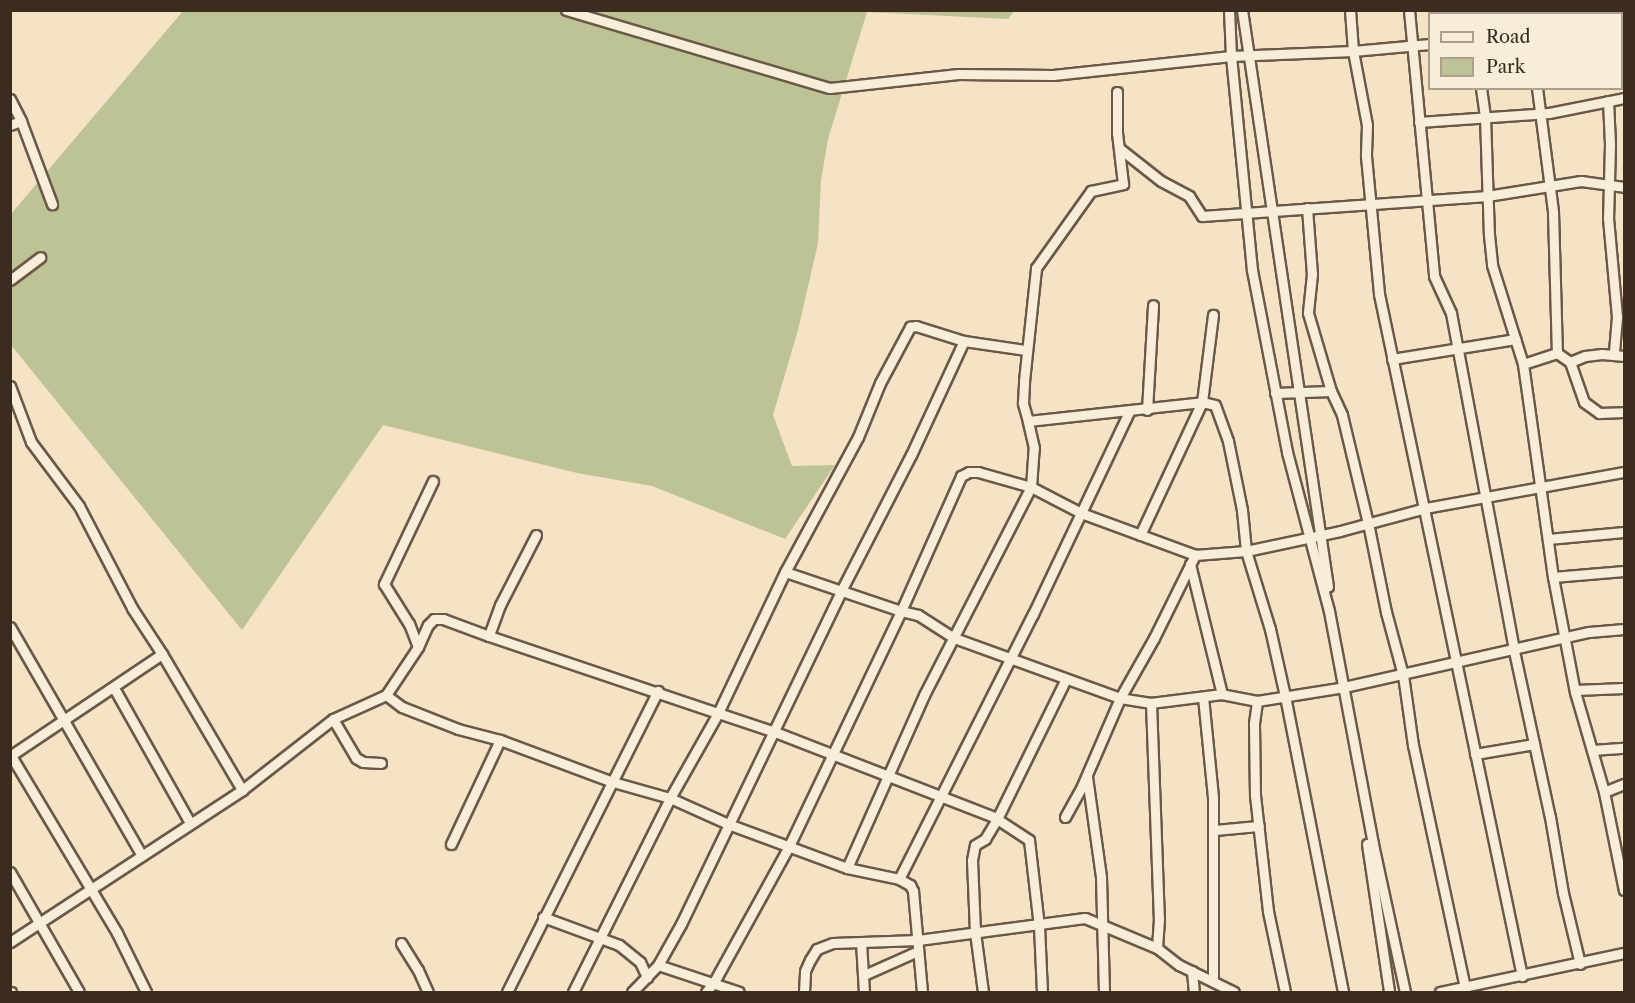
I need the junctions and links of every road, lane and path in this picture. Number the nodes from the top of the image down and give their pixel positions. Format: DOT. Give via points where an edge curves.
graph roads {
  1 [pos="566,10"];
  2 [pos="1229,10"];
  3 [pos="1242,10"];
  4 [pos="1350,10"];
  5 [pos="1409,10"];
  6 [pos="1428,44"];
  7 [pos="1412,46"];
  8 [pos="1353,51"];
  9 [pos="1231,56"];
  10 [pos="1481,90"];
  11 [pos="1537,90"];
  12 [pos="1117,92"];
  13 [pos="1624,98"];
  14 [pos="10,99"];
  15 [pos="1608,101"];
  16 [pos="1540,114"];
  17 [pos="1485,117"];
  18 [pos="21,121"];
  19 [pos="1419,122"];
  20 [pos="10,125"];
  21 [pos="1119,148"];
  22 [pos="1609,185"];
  23 [pos="1550,187"];
  24 [pos="1624,187"];
  25 [pos="1487,196"];
  26 [pos="1428,199"];
  27 [pos="1370,203"];
  28 [pos="52,204"];
  29 [pos="1307,208"];
  30 [pos="1245,214"];
  31 [pos="39,257"];
  32 [pos="10,280"];
  33 [pos="1153,305"];
  34 [pos="1213,315"];
  35 [pos="1515,339"];
  36 [pos="964,341"];
  37 [pos="1457,347"];
  38 [pos="1026,350"];
  39 [pos="1557,353"];
  40 [pos="1619,356"];
  41 [pos="1392,359"];
  42 [pos="1570,362"];
  43 [pos="1523,364"];
  44 [pos="10,386"];
  45 [pos="1331,391"];
  46 [pos="1275,393"];
  47 [pos="1202,402"];
  48 [pos="1148,410"];
  49 [pos="1129,412"];
  50 [pos="1624,412"];
  51 [pos="1028,421"];
  52 [pos="1624,472"];
  53 [pos="433,481"];
  54 [pos="1031,487"];
  55 [pos="1539,488"];
  56 [pos="1484,499"];
  57 [pos="1425,508"];
  58 [pos="1080,513"];
  59 [pos="1368,523"];
  60 [pos="1624,532"];
  61 [pos="536,535"];
  62 [pos="1140,535"];
  63 [pos="1310,536"];
  64 [pos="1548,539"];
  65 [pos="1246,551"];
  66 [pos="1192,559"];
  67 [pos="1624,571"];
  68 [pos="785,572"];
  69 [pos="1553,577"];
  70 [pos="841,591"];
  71 [pos="901,611"];
  72 [pos="10,627"];
  73 [pos="1624,629"];
  74 [pos="489,636"];
  75 [pos="954,638"];
  76 [pos="1566,639"];
  77 [pos="418,647"];
  78 [pos="1514,651"];
  79 [pos="162,654"];
  80 [pos="1009,657"];
  81 [pos="1455,663"];
  82 [pos="1403,675"];
  83 [pos="1066,679"];
  84 [pos="1344,687"];
  85 [pos="114,688"];
  86 [pos="1624,688"];
  87 [pos="1575,690"];
  88 [pos="658,691"];
  89 [pos="1222,694"];
  90 [pos="386,695"];
  91 [pos="1285,696"];
  92 [pos="1203,697"];
  93 [pos="1120,698"];
  94 [pos="1257,701"];
  95 [pos="1151,703"];
  96 [pos="718,713"];
  97 [pos="333,719"];
  98 [pos="65,720"];
  99 [pos="775,732"];
  100 [pos="500,740"];
  101 [pos="1534,744"];
  102 [pos="1624,747"];
  103 [pos="1592,750"];
  104 [pos="833,754"];
  105 [pos="1474,754"];
  106 [pos="11,755"];
  107 [pos="381,763"];
  108 [pos="888,774"];
  109 [pos="1086,775"];
  110 [pos="613,782"];
  111 [pos="1624,784"];
  112 [pos="242,790"];
  113 [pos="1604,792"];
  114 [pos="942,795"];
  115 [pos="670,798"];
  116 [pos="1065,818"];
  117 [pos="997,819"];
  118 [pos="190,824"];
  119 [pos="728,824"];
  120 [pos="1259,826"];
  121 [pos="1214,830"];
  122 [pos="451,844"];
  123 [pos="789,846"];
  124 [pos="142,856"];
  125 [pos="847,868"];
  126 [pos="10,872"];
  127 [pos="899,879"];
  128 [pos="89,889"];
  129 [pos="1624,890"];
  130 [pos="543,917"];
  131 [pos="1103,923"];
  132 [pos="42,924"];
  133 [pos="1039,926"];
  134 [pos="975,932"];
  135 [pos="600,939"];
  136 [pos="918,940"];
  137 [pos="10,942"];
  138 [pos="861,942"];
  139 [pos="401,943"];
  140 [pos="1157,948"];
  141 [pos="918,951"];
  142 [pos="1624,953"];
  143 [pos="658,964"];
  144 [pos="1580,964"];
  145 [pos="1192,971"];
  146 [pos="864,975"];
  147 [pos="1522,976"];
  148 [pos="647,977"];
  149 [pos="1213,981"];
  150 [pos="1497,981"];
  151 [pos="714,982"];
  152 [pos="1465,988"];
  153 [pos="79,993"];
  154 [pos="146,993"];
  155 [pos="428,993"];
  156 [pos="507,993"];
  157 [pos="573,993"];
  158 [pos="632,993"];
  159 [pos="706,993"];
  160 [pos="739,993"];
  161 [pos="804,993"];
  162 [pos="864,993"];
  163 [pos="922,993"];
  164 [pos="983,993"];
  165 [pos="1042,993"];
  166 [pos="1104,993"];
  167 [pos="1194,993"];
  168 [pos="1234,993"];
  169 [pos="1285,993"];
  170 [pos="1342,993"];
  171 [pos="1389,993"];
  172 [pos="1405,993"];
  173 [pos="1440,993"];
  174 [pos="1500,993"];
  1 -- 9 [label="street" via="830,88 958,74 1053,75"];
  2 -- 9 [label="street"];
  3 -- 171 [label="street"];
  4 -- 8 [label="street"];
  5 -- 7 [label="street"];
  6 -- 7 [label="street"];
  7 -- 8 [label="street"];
  7 -- 19 [label="street"];
  8 -- 9 [label="street"];
  8 -- 27 [label="street" via="1367,125"];
  9 -- 30 [label="street"];
  10 -- 17 [label="street"];
  11 -- 16 [label="street"];
  12 -- 21 [label="street"];
  13 -- 15 [label="street"];
  14 -- 18 [label="street"];
  15 -- 16 [label="street"];
  15 -- 22 [label="street"];
  16 -- 17 [label="street"];
  16 -- 23 [label="street"];
  17 -- 19 [label="street"];
  17 -- 25 [label="street"];
  18 -- 20 [label="street"];
  18 -- 28 [label="street"];
  19 -- 26 [label="street"];
  21 -- 30 [label="street" via="1161,181 1189,196 1203,216"];
  21 -- 38 [label="street" via="1123,184 1090,191 1036,268"];
  22 -- 23 [label="street" via="1581,181"];
  22 -- 24 [label="street"];
  22 -- 40 [label="street"];
  23 -- 25 [label="street"];
  23 -- 39 [label="street"];
  25 -- 26 [label="street"];
  25 -- 35 [label="street" via="1492,265"];
  26 -- 27 [label="street"];
  26 -- 37 [label="street" via="1434,276 1451,313"];
  27 -- 29 [label="street"];
  27 -- 41 [label="street" via="1379,294"];
  29 -- 30 [label="street"];
  29 -- 45 [label="street" via="1312,273 1308,313"];
  30 -- 46 [label="street"];
  31 -- 32 [label="street"];
  33 -- 48 [label="street"];
  34 -- 47 [label="street"];
  35 -- 37 [label="street"];
  35 -- 43 [label="street"];
  36 -- 38 [label="street"];
  36 -- 68 [label="street" via="910,327 858,436"];
  36 -- 70 [label="street"];
  37 -- 41 [label="street"];
  37 -- 56 [label="street"];
  38 -- 51 [label="street" via="1023,403"];
  39 -- 42 [label="street"];
  39 -- 43 [label="street"];
  40 -- 42 [label="street" via="1585,356"];
  41 -- 57 [label="street"];
  42 -- 50 [label="street" via="1584,402 1599,413"];
  43 -- 55 [label="street"];
  44 -- 79 [label="street" via="31,442 79,506 132,608"];
  45 -- 46 [label="street"];
  45 -- 59 [label="street" via="1342,415"];
  46 -- 63 [label="street"];
  47 -- 48 [label="street"];
  47 -- 62 [label="street"];
  47 -- 65 [label="street" via="1215,405 1225,431 1242,510"];
  48 -- 49 [label="street"];
  49 -- 51 [label="street"];
  49 -- 58 [label="street"];
  51 -- 54 [label="street" via="1034,448"];
  52 -- 55 [label="street"];
  53 -- 77 [label="street" via="384,584 409,624"];
  54 -- 58 [label="street"];
  54 -- 71 [label="street" via="978,472 961,476"];
  54 -- 75 [label="street"];
  55 -- 56 [label="street"];
  55 -- 64 [label="street"];
  56 -- 57 [label="street"];
  56 -- 78 [label="street"];
  57 -- 59 [label="street"];
  57 -- 81 [label="street"];
  58 -- 62 [label="street"];
  58 -- 80 [label="street"];
  59 -- 63 [label="street"];
  59 -- 82 [label="street"];
  60 -- 64 [label="street"];
  61 -- 74 [label="street" via="500,605"];
  62 -- 66 [label="street"];
  63 -- 65 [label="street"];
  63 -- 84 [label="street"];
  64 -- 69 [label="street"];
  65 -- 66 [label="street"];
  65 -- 91 [label="street"];
  66 -- 89 [label="street"];
  66 -- 93 [label="street"];
  67 -- 69 [label="street"];
  68 -- 70 [label="street"];
  68 -- 96 [label="street"];
  69 -- 76 [label="street"];
  70 -- 71 [label="street"];
  70 -- 99 [label="street"];
  71 -- 75 [label="street" via="918,615"];
  71 -- 104 [label="street"];
  72 -- 98 [label="street"];
  73 -- 76 [label="street"];
  74 -- 77 [label="street" via="434,619"];
  74 -- 88 [label="street"];
  75 -- 80 [label="street"];
  75 -- 108 [label="street"];
  76 -- 78 [label="street"];
  76 -- 87 [label="street"];
  77 -- 90 [label="street"];
  78 -- 81 [label="street"];
  78 -- 101 [label="street"];
  79 -- 85 [label="street"];
  79 -- 112 [label="street"];
  80 -- 83 [label="street"];
  80 -- 114 [label="street"];
  81 -- 82 [label="street"];
  81 -- 105 [label="street"];
  82 -- 84 [label="street"];
  82 -- 152 [label="street" via="1413,745"];
  83 -- 93 [label="street"];
  83 -- 117 [label="street"];
  84 -- 91 [label="street"];
  84 -- 172 [label="street" via="1372,844"];
  85 -- 98 [label="street"];
  85 -- 118 [label="street"];
  86 -- 87 [label="street"];
  87 -- 103 [label="street"];
  88 -- 96 [label="street"];
  88 -- 110 [label="street"];
  89 -- 92 [label="street"];
  89 -- 94 [label="street"];
  90 -- 97 [label="street"];
  90 -- 100 [label="street" via="402,707"];
  91 -- 94 [label="street"];
  91 -- 170 [label="street"];
  92 -- 95 [label="street"];
  92 -- 121 [label="street"];
  93 -- 95 [label="street"];
  93 -- 109 [label="street"];
  94 -- 120 [label="street" via="1254,764"];
  95 -- 140 [label="street"];
  96 -- 99 [label="street"];
  96 -- 115 [label="street"];
  97 -- 107 [label="street" via="356,758"];
  97 -- 112 [label="street"];
  98 -- 106 [label="street"];
  98 -- 124 [label="street"];
  99 -- 104 [label="street"];
  99 -- 119 [label="street"];
  100 -- 110 [label="street"];
  100 -- 122 [label="street"];
  101 -- 105 [label="street"];
  101 -- 144 [label="street"];
  102 -- 103 [label="street"];
  103 -- 113 [label="street"];
  104 -- 108 [label="street"];
  104 -- 123 [label="street"];
  105 -- 147 [label="street"];
  106 -- 128 [label="street"];
  108 -- 114 [label="street"];
  108 -- 125 [label="street"];
  109 -- 116 [label="street"];
  109 -- 131 [label="street" via="1101,877"];
  110 -- 115 [label="street"];
  110 -- 130 [label="street"];
  111 -- 113 [label="street"];
  112 -- 118 [label="street"];
  113 -- 129 [label="street"];
  114 -- 117 [label="street"];
  114 -- 127 [label="street"];
  115 -- 119 [label="street"];
  115 -- 135 [label="street"];
  117 -- 133 [label="street" via="1029,840"];
  117 -- 134 [label="street" via="985,839 975,845 972,860"];
  118 -- 124 [label="street"];
  119 -- 123 [label="street"];
  119 -- 143 [label="street"];
  120 -- 121 [label="street"];
  120 -- 169 [label="street" via="1268,911"];
  121 -- 149 [label="street"];
  123 -- 125 [label="street"];
  123 -- 151 [label="street"];
  124 -- 128 [label="street"];
  125 -- 127 [label="street"];
  126 -- 132 [label="street"];
  127 -- 136 [label="street" via="913,891"];
  128 -- 132 [label="street"];
  128 -- 154 [label="street" via="117,933"];
  130 -- 135 [label="street"];
  130 -- 156 [label="street"];
  131 -- 133 [label="street" via="1085,918"];
  131 -- 140 [label="street"];
  131 -- 166 [label="street"];
  132 -- 137 [label="street"];
  132 -- 153 [label="street"];
  133 -- 134 [label="street"];
  133 -- 165 [label="street"];
  134 -- 136 [label="street"];
  134 -- 164 [label="street"];
  135 -- 148 [label="street" via="629,952 640,962"];
  135 -- 157 [label="street"];
  136 -- 138 [label="street"];
  136 -- 141 [label="street"];
  138 -- 146 [label="street"];
  138 -- 161 [label="street" via="833,943 817,949 805,971"];
  139 -- 155 [label="street"];
  140 -- 145 [label="street"];
  141 -- 146 [label="street"];
  141 -- 163 [label="street"];
  142 -- 144 [label="street"];
  143 -- 148 [label="street"];
  143 -- 151 [label="street"];
  144 -- 147 [label="street"];
  145 -- 149 [label="street"];
  145 -- 167 [label="street"];
  146 -- 162 [label="street"];
  147 -- 150 [label="street"];
  148 -- 158 [label="street"];
  149 -- 168 [label="street"];
  150 -- 152 [label="street"];
  150 -- 174 [label="street"];
  151 -- 159 [label="street"];
  151 -- 160 [label="street"];
  152 -- 173 [label="street"];
}
